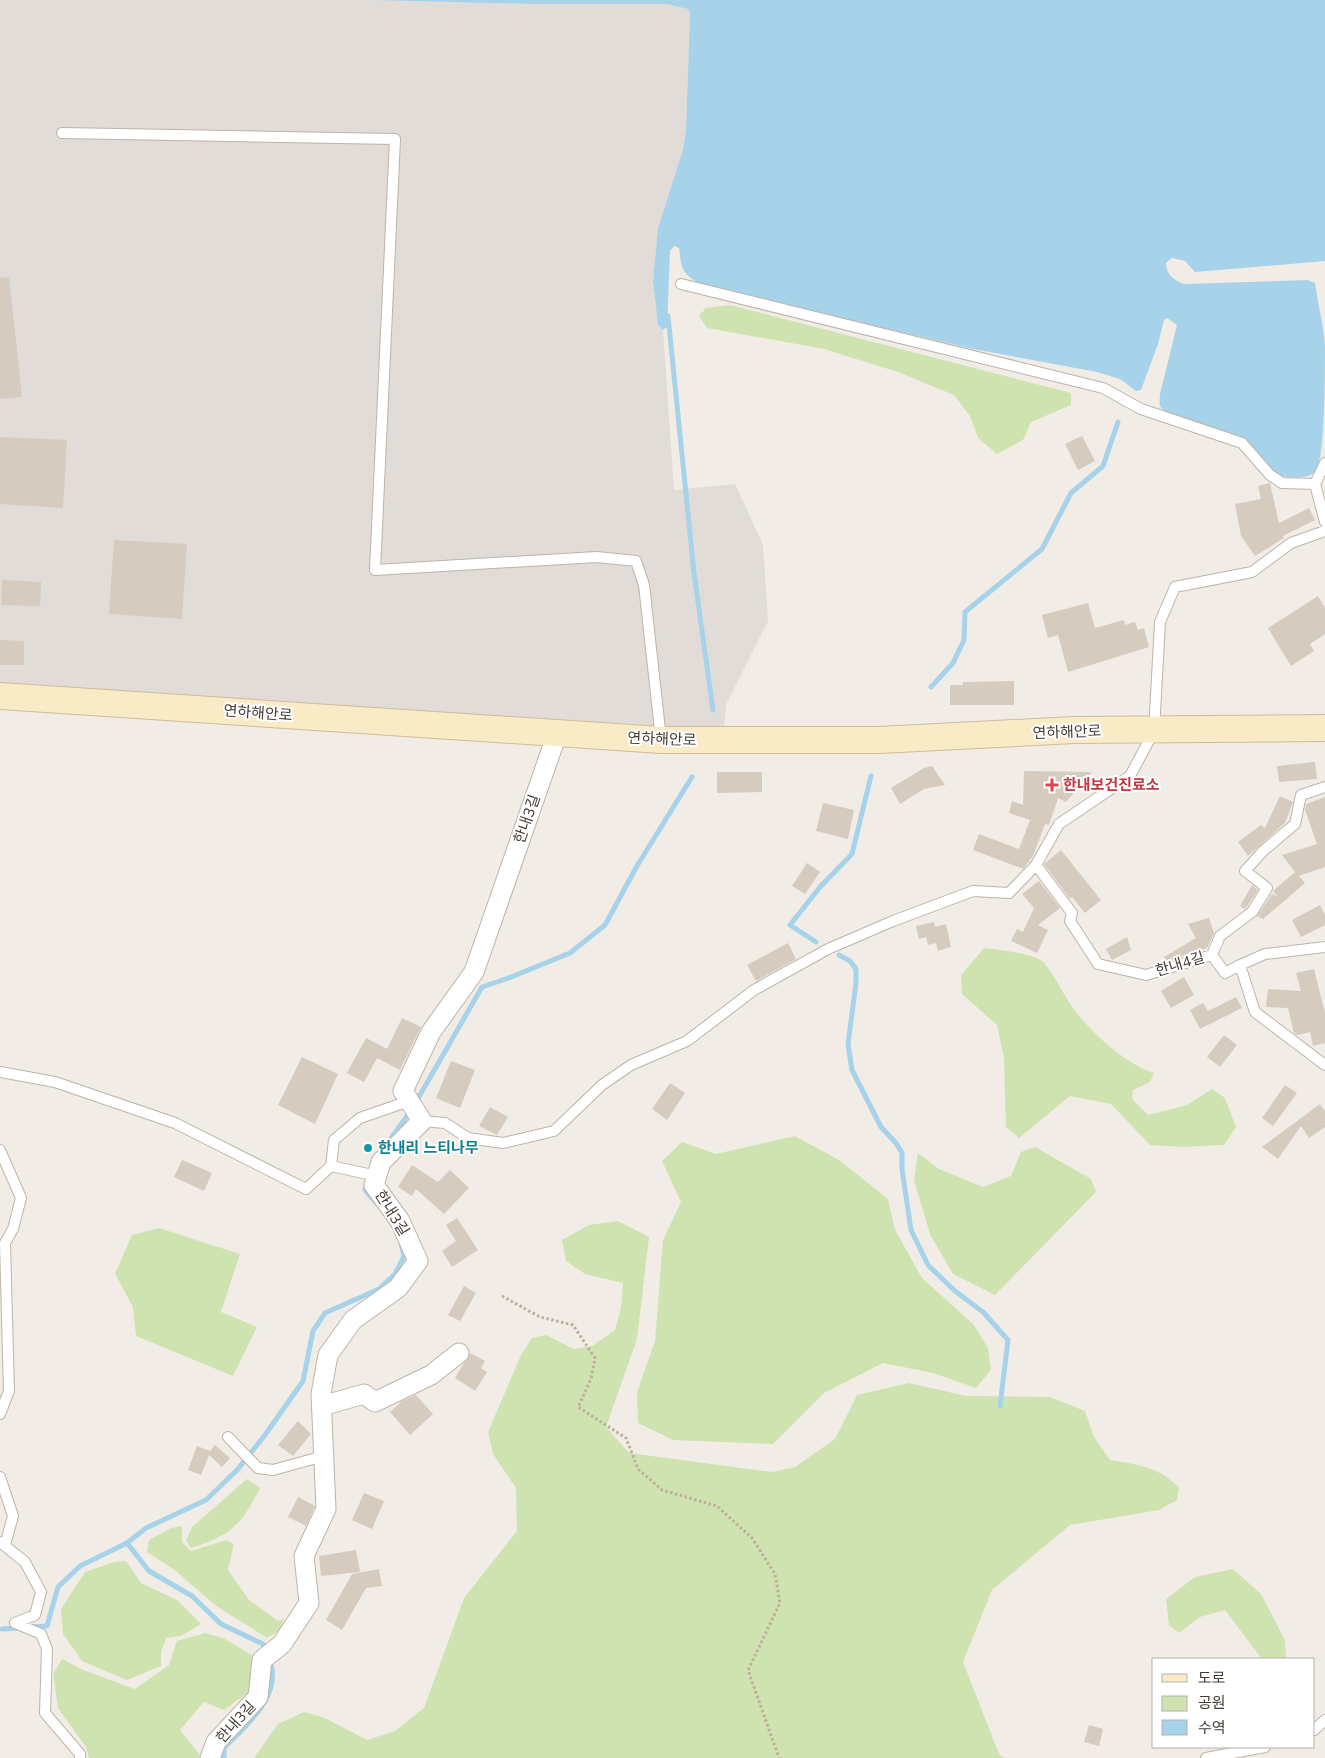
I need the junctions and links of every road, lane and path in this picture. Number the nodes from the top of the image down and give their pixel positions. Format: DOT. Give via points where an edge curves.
graph roads {
  1 [pos="62,133"];
  2 [pos="681,284"];
  3 [pos="1325,463"];
  4 [pos="1315,484"];
  5 [pos="1325,522"];
  6 [pos="1325,531"];
  7 [pos="0,696"];
  8 [pos="1325,728"];
  9 [pos="1154,730"];
  10 [pos="557,734"];
  11 [pos="661,740"];
  12 [pos="1325,786"];
  13 [pos="1036,865"];
  14 [pos="1325,947"];
  15 [pos="1212,955"];
  16 [pos="1240,965"];
  17 [pos="1325,1065"];
  18 [pos="0,1072"];
  19 [pos="409,1101"];
  20 [pos="422,1121"];
  21 [pos="0,1150"];
  22 [pos="331,1166"];
  23 [pos="377,1176"];
  24 [pos="502,1296"];
  25 [pos="459,1353"];
  26 [pos="322,1406"];
  27 [pos="0,1414"];
  28 [pos="228,1437"];
  29 [pos="324,1456"];
  30 [pos="0,1476"];
  31 [pos="3,1544"];
  32 [pos="1325,1720"];
  33 [pos="1315,1729"];
  34 [pos="1260,1748"];
  35 [pos="80,1758"];
  36 [pos="210,1758"];
  37 [pos="779,1758"];
  38 [pos="1206,1758"];
  1 -- 11 [label="lane" via="395,139 375,570 597,557 636,561 644,585"];
  2 -- 4 [label="lane" via="1103,388 1142,409 1242,443 1270,475 1282,483"];
  3 -- 4 [label="lane"];
  4 -- 5 [label="lane"];
  6 -- 9 [label="lane" via="1291,543 1252,572 1175,588 1160,622"];
  7 -- 10 [label="street, 연하해안로"];
  8 -- 9 [label="street, 연하해안로"];
  9 -- 11 [label="street, 연하해안로" via="1074,730 879,740"];
  9 -- 13 [label="lane" via="1130,776 1059,824"];
  10 -- 11 [label="street, 연하해안로"];
  10 -- 19 [label="street, 한내3길" via="474,972 431,1032 404,1091"];
  12 -- 15 [label="lane" via="1301,796 1295,824 1245,871 1266,888 1252,912 1220,936"];
  13 -- 15 [label="lane, 한내4길" via="1072,913 1070,921 1098,964 1146,975"];
  13 -- 20 [label="lane" via="1009,893 973,891 828,949 754,990 687,1041 631,1065 602,1084 554,1131 503,1143 468,1138 444,1123"];
  14 -- 16 [label="lane" via="1264,954"];
  15 -- 16 [label="lane, 한내4길" via="1225,973"];
  16 -- 17 [label="lane" via="1255,1012"];
  18 -- 22 [label="lane" via="54,1082 175,1123 306,1188"];
  19 -- 20 [label="street"];
  19 -- 22 [label="lane" via="360,1118 334,1140"];
  20 -- 23 [label="street, 한내3길" via="381,1162"];
  21 -- 27 [label="lane" via="21,1198 13,1229 5,1242 9,1391"];
  22 -- 23 [label="lane"];
  23 -- 26 [label="street, 한내3길" via="374,1184 400,1222 418,1261 398,1288 353,1320 328,1355"];
  24 -- 37 [label="path" via="540,1317 573,1325 595,1358 591,1379 578,1407 626,1438 638,1469 662,1490 717,1506 752,1538 775,1574 780,1603 748,1670"];
  25 -- 26 [label="street" via="431,1375 375,1402 364,1394"];
  26 -- 29 [label="street, 한내3길"];
  28 -- 29 [label="lane" via="258,1468 273,1470"];
  29 -- 36 [label="street, 한내3길" via="326,1509 304,1556 309,1603 282,1644 262,1660 258,1697 216,1742"];
  30 -- 31 [label="lane" via="13,1516"];
  31 -- 35 [label="lane" via="25,1562 41,1592 36,1615 15,1623 41,1634 47,1649 45,1713"];
  32 -- 33 [label="lane"];
  34 -- 38 [label="lane"];
}
